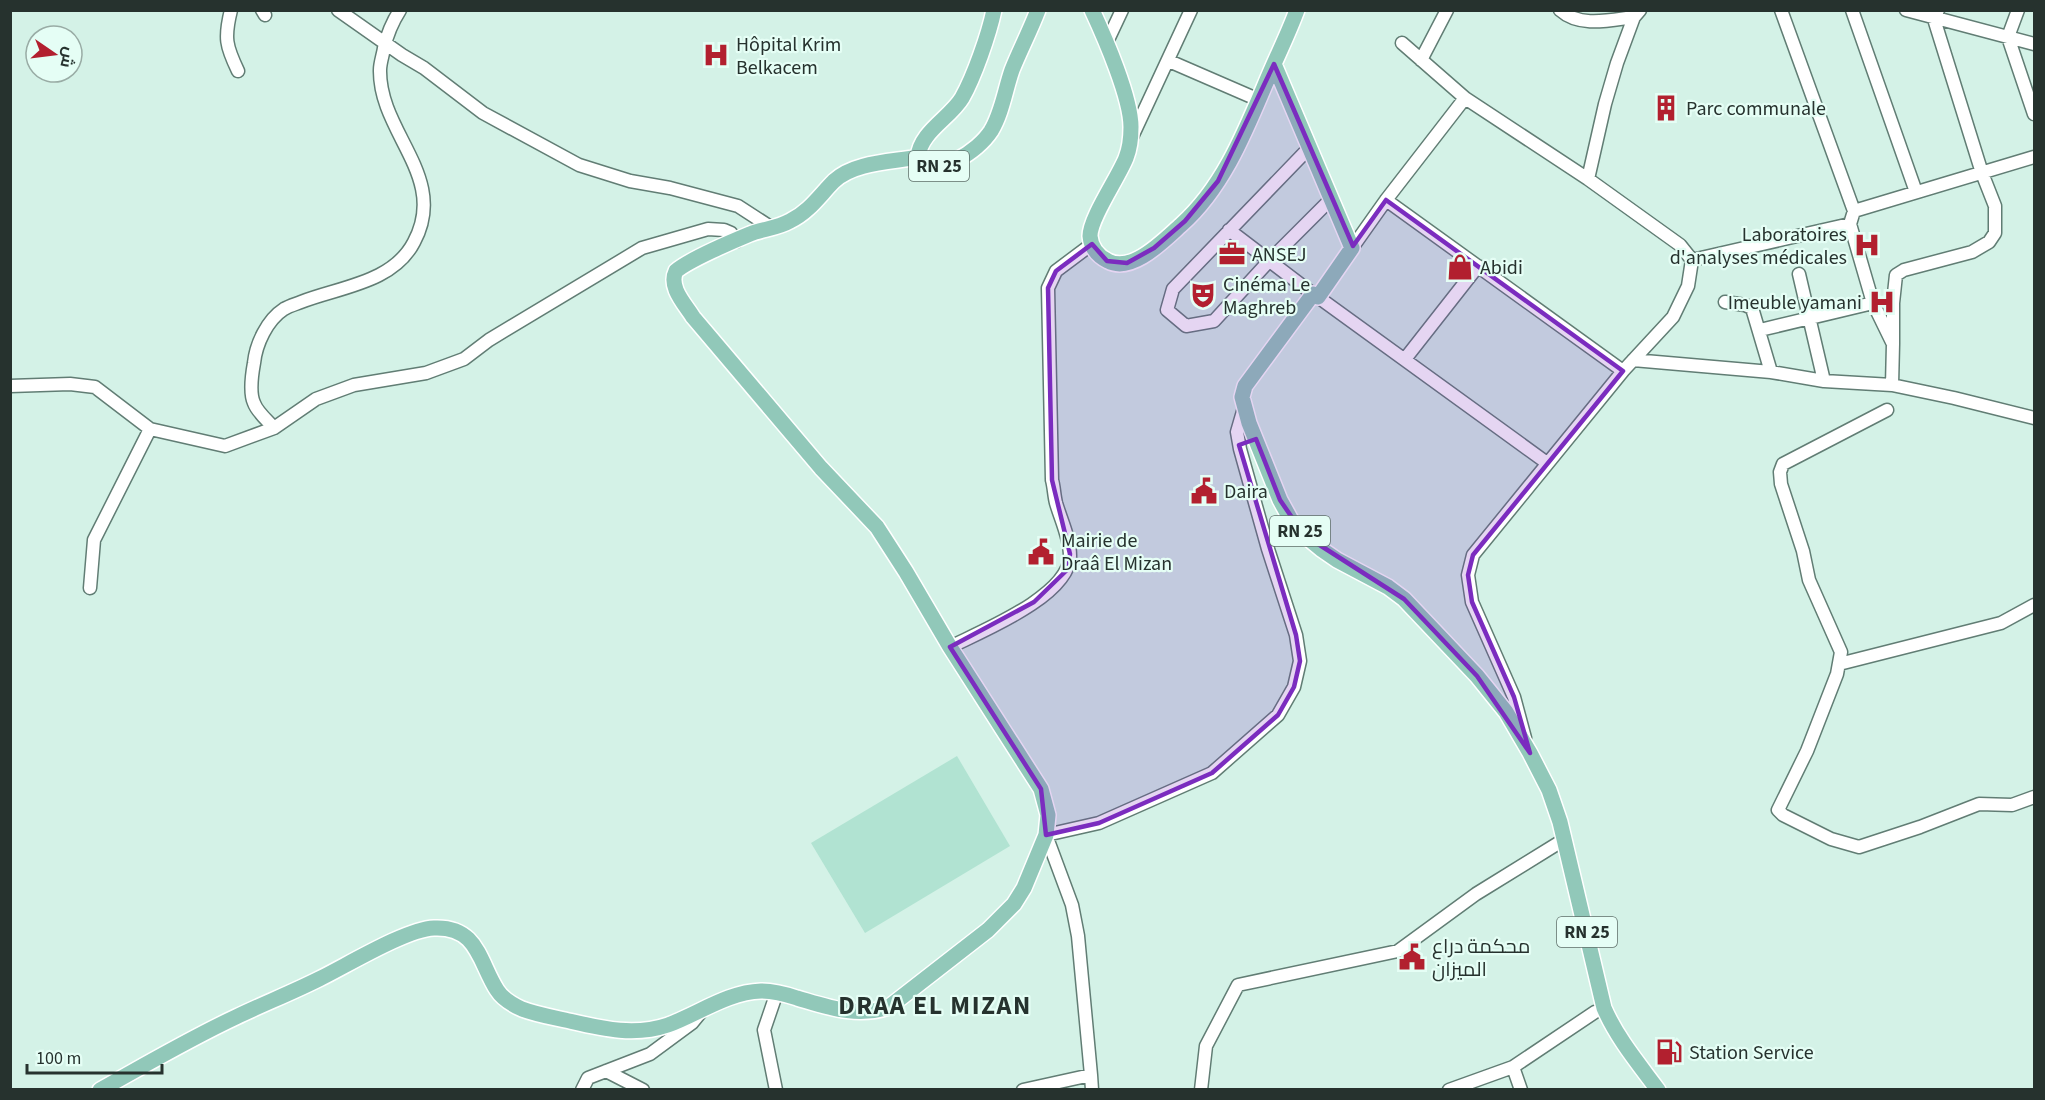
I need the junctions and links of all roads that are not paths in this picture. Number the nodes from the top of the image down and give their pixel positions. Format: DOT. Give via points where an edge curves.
graph roads {
  1 [pos="231,10"];
  2 [pos="338,10"];
  3 [pos="400,10"];
  4 [pos="994,10"];
  5 [pos="1038,10"];
  6 [pos="1092,10"];
  7 [pos="1122,10"];
  8 [pos="1191,10"];
  9 [pos="1297,10"];
  10 [pos="1447,10"];
  11 [pos="1560,10"];
  12 [pos="1781,10"];
  13 [pos="1852,10"];
  14 [pos="1906,10"];
  15 [pos="2018,10"];
  16 [pos="1637,14"];
  17 [pos="1936,15"];
  18 [pos="2008,37"];
  19 [pos="1402,43"];
  20 [pos="385,44"];
  21 [pos="1106,44"];
  22 [pos="2034,44"];
  23 [pos="1421,60"];
  24 [pos="1168,61"];
  25 [pos="1274,64"];
  26 [pos="238,71"];
  27 [pos="1465,98"];
  28 [pos="1259,100"];
  29 [pos="2034,114"];
  30 [pos="1131,140"];
  31 [pos="1310,147"];
  32 [pos="918,157"];
  33 [pos="2034,157"];
  34 [pos="1982,173"];
  35 [pos="1588,179"];
  36 [pos="1916,192"];
  37 [pos="1331,199"];
  38 [pos="1386,200"];
  39 [pos="1854,212"];
  40 [pos="1850,224"];
  41 [pos="772,228"];
  42 [pos="1229,230"];
  43 [pos="737,242"];
  44 [pos="1092,244"];
  45 [pos="1352,248"];
  46 [pos="1692,260"];
  47 [pos="1269,261"];
  48 [pos="1478,266"];
  49 [pos="1799,274"];
  50 [pos="1315,295"];
  51 [pos="1725,302"];
  52 [pos="1873,303"];
  53 [pos="1809,318"];
  54 [pos="1760,330"];
  55 [pos="1893,344"];
  56 [pos="1405,359"];
  57 [pos="1633,360"];
  58 [pos="1623,371"];
  59 [pos="1771,372"];
  60 [pos="1824,381"];
  61 [pos="1892,385"];
  62 [pos="10,386"];
  63 [pos="1244,408"];
  64 [pos="1887,410"];
  65 [pos="2034,418"];
  66 [pos="274,428"];
  67 [pos="150,429"];
  68 [pos="1547,463"];
  69 [pos="90,588"];
  70 [pos="2034,605"];
  71 [pos="950,647"];
  72 [pos="1839,664"];
  73 [pos="1533,759"];
  74 [pos="2034,797"];
  75 [pos="1047,835"];
  76 [pos="1561,841"];
  77 [pos="777,992"];
  78 [pos="705,1008"];
  79 [pos="1595,1012"];
  80 [pos="1513,1067"];
  81 [pos="606,1071"];
  82 [pos="1091,1075"];
  83 [pos="99,1089"];
  84 [pos="582,1089"];
  85 [pos="643,1089"];
  86 [pos="776,1089"];
  87 [pos="1023,1089"];
  88 [pos="1092,1089"];
  89 [pos="1201,1089"];
  90 [pos="1449,1089"];
  91 [pos="1521,1089"];
  92 [pos="1646,1089"];
  93 [pos="1658,1089"];
  1 -- 26 [label="street" via="226,39"];
  2 -- 20 [label="street"];
  3 -- 20 [label="street"];
  4 -- 32 [label="main road, RN 25" via="962,99 921,144"];
  5 -- 32 [label="main road, RN 25" via="990,132 966,154 950,162 937,166"];
  6 -- 21 [label="main road"];
  7 -- 21 [label="street"];
  8 -- 24 [label="street"];
  9 -- 25 [label="main road"];
  10 -- 23 [label="street"];
  11 -- 16 [label="street" via="1568,18 1584,22"];
  12 -- 39 [label="street"];
  13 -- 36 [label="street"];
  14 -- 17 [label="street"];
  15 -- 18 [label="street"];
  16 -- 35 [label="street" via="1605,104"];
  17 -- 18 [label="street"];
  17 -- 34 [label="street"];
  18 -- 22 [label="street"];
  18 -- 29 [label="street"];
  19 -- 23 [label="street"];
  20 -- 41 [label="street" via="483,113 579,165 738,206"];
  20 -- 66 [label="street" via="380,69 382,89 388,111 419,174 425,198 423,221 414,244 395,265 365,282 283,309 266,328 255,350 254,404"];
  21 -- 30 [label="main road" via="1127,99"];
  23 -- 27 [label="street"];
  24 -- 28 [label="street"];
  24 -- 30 [label="street"];
  25 -- 28 [label="main road"];
  25 -- 31 [label="main road"];
  27 -- 35 [label="street"];
  27 -- 38 [label="street"];
  28 -- 44 [label="main road" via="1218,181 1185,221 1154,248 1140,258 1116,265 1097,254"];
  30 -- 44 [label="main road" via="1121,171 1094,220"];
  31 -- 37 [label="main road"];
  31 -- 42 [label="street"];
  32 -- 41 [label="main road" via="844,174 800,216"];
  33 -- 34 [label="street"];
  34 -- 36 [label="street"];
  34 -- 55 [label="street" via="1995,206 1995,233 1989,242 1972,252 1896,275"];
  35 -- 46 [label="street" via="1680,245"];
  36 -- 39 [label="street"];
  37 -- 45 [label="main road"];
  37 -- 47 [label="street"];
  38 -- 45 [label="street"];
  38 -- 48 [label="street"];
  39 -- 40 [label="street"];
  40 -- 46 [label="street"];
  40 -- 52 [label="street"];
  41 -- 43 [label="main road"];
  42 -- 47 [label="street"];
  42 -- 47 [label="street" via="1173,289 1167,310 1176,320 1186,326 1214,321"];
  43 -- 66 [label="street" via="731,233 708,229 642,248 464,359 426,373 354,385 325,395"];
  43 -- 71 [label="main road" via="680,267 674,276 676,292 821,468 878,527"];
  44 -- 71 [label="street" via="1056,271 1048,288 1052,480 1070,554 1068,569 1055,587 1034,602"];
  45 -- 50 [label="main road"];
  46 -- 57 [label="street" via="1688,286 1673,317"];
  47 -- 50 [label="street"];
  48 -- 56 [label="street"];
  48 -- 58 [label="street"];
  49 -- 53 [label="street"];
  50 -- 56 [label="street"];
  50 -- 63 [label="main road" via="1245,386"];
  51 -- 54 [label="street" via="1752,308"];
  52 -- 53 [label="street"];
  52 -- 55 [label="street"];
  53 -- 54 [label="street"];
  53 -- 60 [label="street"];
  54 -- 59 [label="street"];
  55 -- 61 [label="street"];
  56 -- 68 [label="street"];
  57 -- 58 [label="street"];
  57 -- 59 [label="street"];
  58 -- 68 [label="street"];
  59 -- 60 [label="street"];
  60 -- 61 [label="street"];
  61 -- 65 [label="street"];
  62 -- 67 [label="street" via="95,387"];
  63 -- 73 [label="main road, RN 25" via="1291,520 1321,549 1404,599 1477,676 1506,712"];
  63 -- 75 [label="street" via="1238,432 1240,449 1296,635 1300,661 1294,687 1278,715 1212,773 1099,823"];
  64 -- 72 [label="street" via="1783,464 1780,472 1809,580 1841,652"];
  66 -- 67 [label="street" via="225,446"];
  67 -- 69 [label="street" via="94,540"];
  68 -- 73 [label="street" via="1473,555 1468,575 1473,602 1514,697"];
  70 -- 72 [label="street" via="2001,623"];
  71 -- 75 [label="main road" via="1041,789 1048,815"];
  72 -- 74 [label="street" via="1807,751 1778,810 1783,815 1831,839 1859,847 1979,804 2012,805"];
  73 -- 76 [label="main road, RN 25" via="1549,790"];
  75 -- 77 [label="main road" via="1014,904 988,930 890,1006 848,1012"];
  75 -- 82 [label="street" via="1074,915"];
  76 -- 79 [label="main road"];
  76 -- 89 [label="street" via="1476,894 1398,951 1238,985 1206,1046"];
  76 -- 93 [label="main road, RN 25" via="1611,1026"];
  77 -- 78 [label="main road" via="746,993"];
  77 -- 86 [label="street" via="764,1030"];
  78 -- 81 [label="street" via="692,1023 650,1054"];
  78 -- 83 [label="main road" via="645,1031 611,1031 539,1014 520,1008 497,991 477,948 465,937 444,928 425,928 234,1017"];
  79 -- 80 [label="street"];
  79 -- 92 [label="main road" via="1606,1036"];
  80 -- 90 [label="street"];
  80 -- 91 [label="street"];
  81 -- 84 [label="street" via="588,1078"];
  81 -- 85 [label="street"];
  82 -- 87 [label="street"];
  82 -- 88 [label="street"];
}
